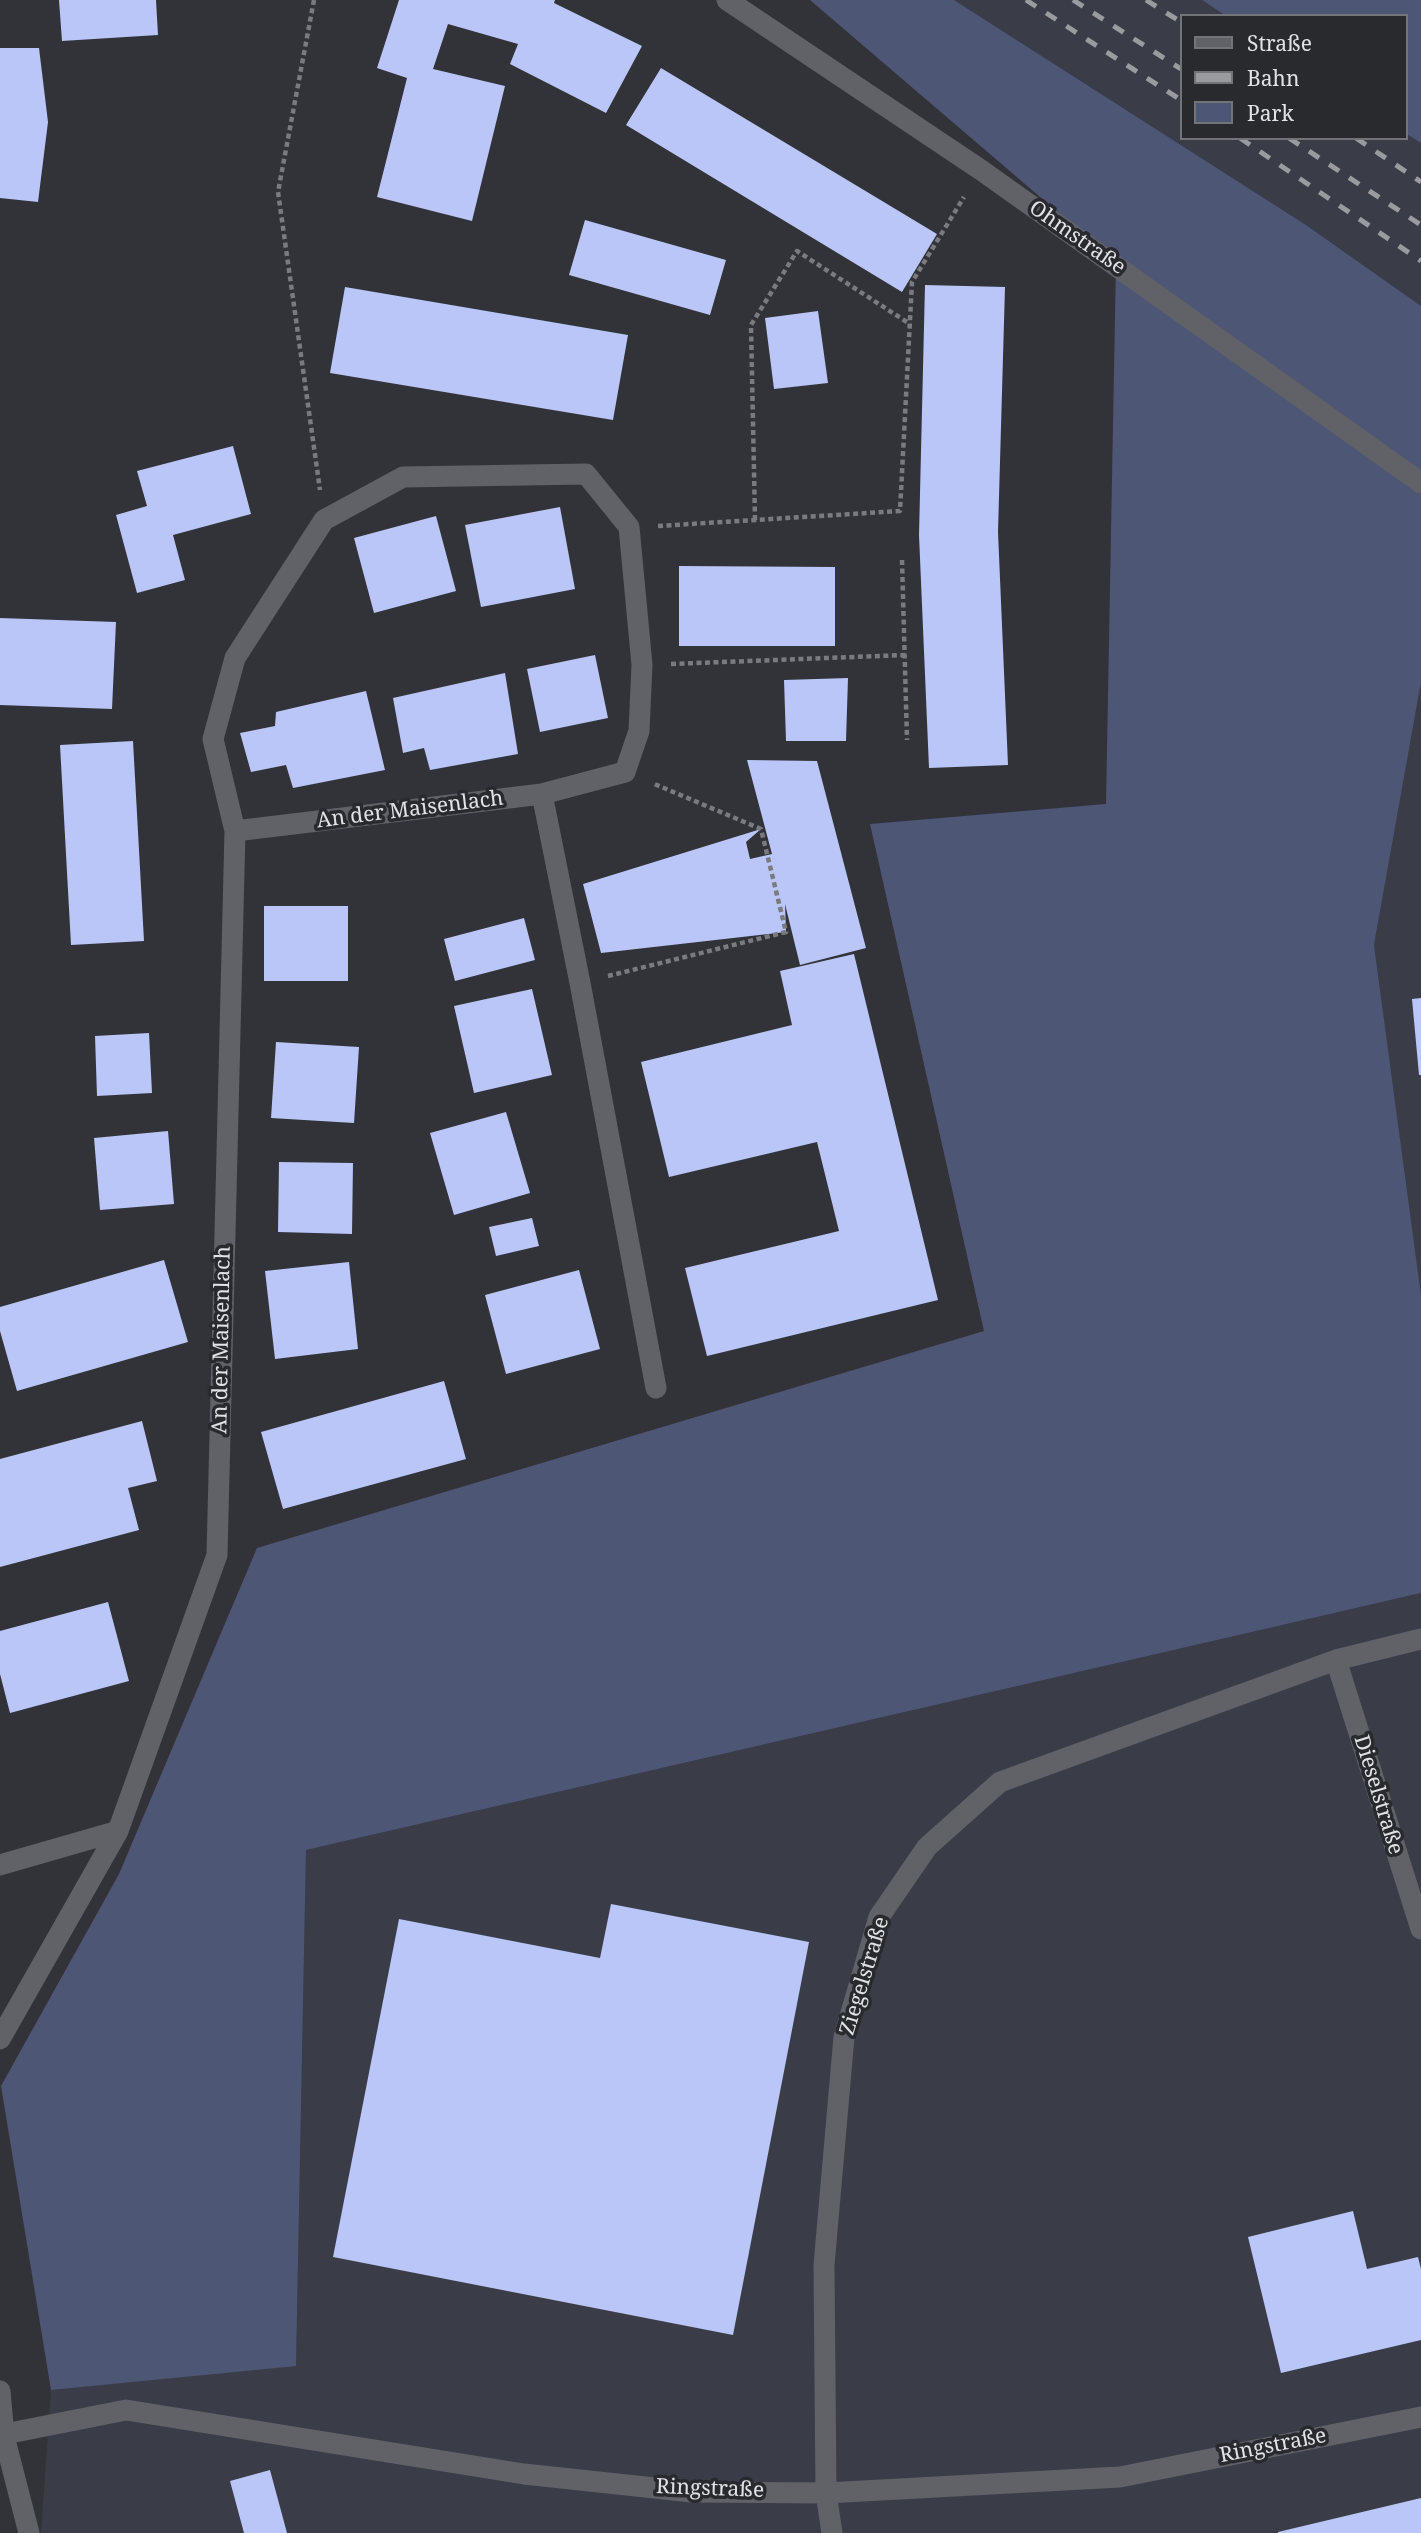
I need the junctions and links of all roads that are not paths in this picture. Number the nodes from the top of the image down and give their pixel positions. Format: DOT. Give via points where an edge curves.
graph roads {
  1 [pos="727,0"];
  2 [pos="1421,484"];
  3 [pos="542,794"];
  4 [pos="235,831"];
  5 [pos="656,1388"];
  6 [pos="1421,1639"];
  7 [pos="1336,1660"];
  8 [pos="118,1831"];
  9 [pos="0,1865"];
  10 [pos="1421,1929"];
  11 [pos="0,2039"];
  12 [pos="0,2391"];
  13 [pos="1421,2417"];
  14 [pos="2,2435"];
  15 [pos="826,2493"];
  16 [pos="29,2533"];
  17 [pos="832,2533"];
  1 -- 2 [label="street, Ohmstraße" via="981,170"];
  3 -- 4 [label="street, An der Maisenlach"];
  3 -- 4 [label="street, An der Maisenlach" via="625,772 639,731 642,665 629,527 586,474 402,477 324,520 235,658 214,739"];
  3 -- 5 [label="street"];
  4 -- 8 [label="street, An der Maisenlach" via="217,1555"];
  6 -- 7 [label="street, Ziegelstraße"];
  7 -- 10 [label="street, Dieselstraße"];
  7 -- 15 [label="street, Ziegelstraße" via="1000,1782 927,1847 879,1917 844,2037 824,2265"];
  8 -- 9 [label="street"];
  8 -- 11 [label="street, An der Maisenlach"];
  12 -- 14 [label="street"];
  13 -- 15 [label="street, Ringstraße" via="1121,2477"];
  14 -- 15 [label="street, Ringstraße" via="126,2410 524,2474 692,2492"];
  14 -- 16 [label="street"];
  15 -- 17 [label="street, Ziegelstraße"];
}
